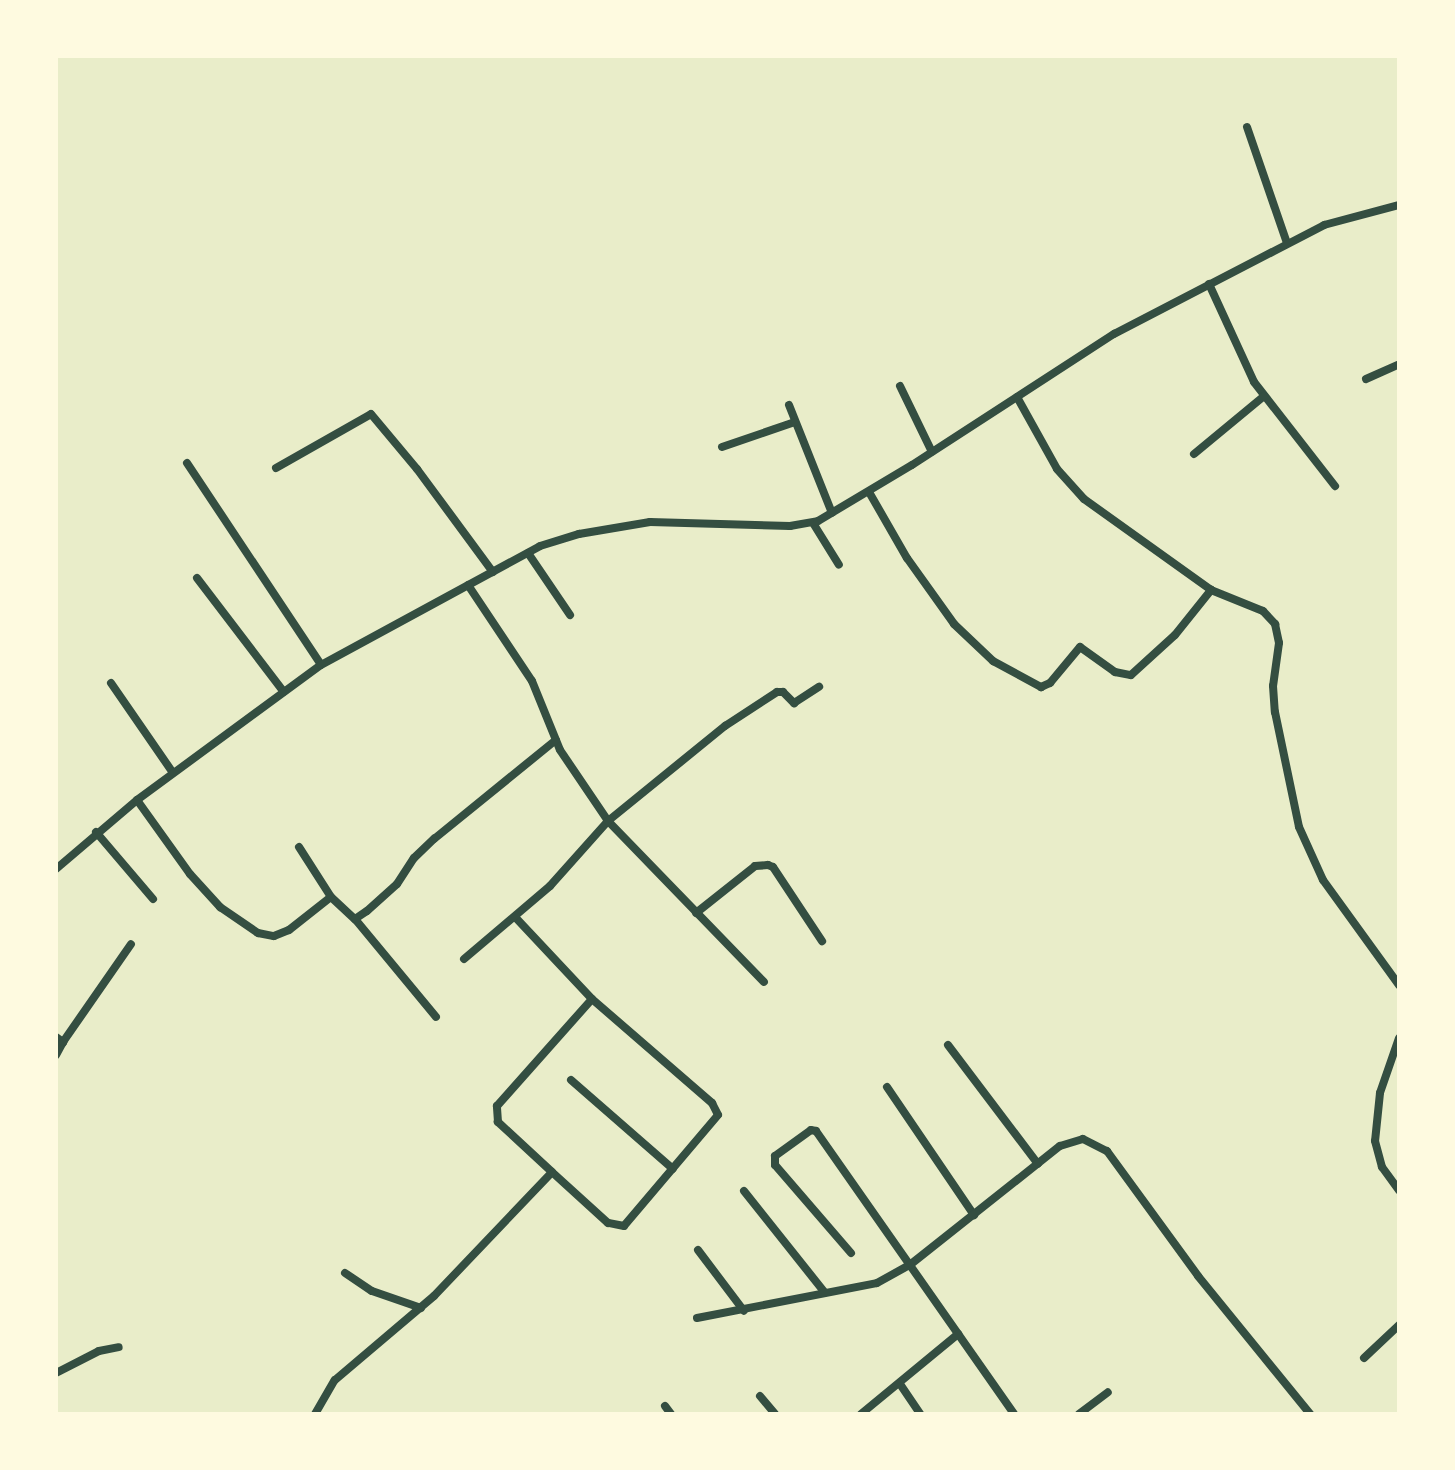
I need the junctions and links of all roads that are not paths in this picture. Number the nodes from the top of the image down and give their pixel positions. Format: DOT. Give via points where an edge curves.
graph roads {
  1 [pos="1247,127"];
  2 [pos="1399,205"];
  3 [pos="1287,243"];
  4 [pos="1209,284"];
  5 [pos="1399,364"];
  6 [pos="1366,379"];
  7 [pos="900,386"];
  8 [pos="1264,396"];
  9 [pos="1017,397"];
  10 [pos="789,405"];
  11 [pos="795,422"];
  12 [pos="722,447"];
  13 [pos="932,452"];
  14 [pos="1194,454"];
  15 [pos="187,463"];
  16 [pos="276,468"];
  17 [pos="1335,486"];
  18 [pos="869,492"];
  19 [pos="832,513"];
  20 [pos="813,523"];
  21 [pos="528,553"];
  22 [pos="839,565"];
  23 [pos="493,572"];
  24 [pos="197,578"];
  25 [pos="468,585"];
  26 [pos="1211,590"];
  27 [pos="570,615"];
  28 [pos="321,665"];
  29 [pos="111,683"];
  30 [pos="819,687"];
  31 [pos="284,692"];
  32 [pos="556,740"];
  33 [pos="173,773"];
  34 [pos="137,800"];
  35 [pos="608,821"];
  36 [pos="96,832"];
  37 [pos="299,847"];
  38 [pos="56,869"];
  39 [pos="331,897"];
  40 [pos="153,899"];
  41 [pos="696,913"];
  42 [pos="516,918"];
  43 [pos="355,919"];
  44 [pos="822,941"];
  45 [pos="131,944"];
  46 [pos="464,959"];
  47 [pos="764,982"];
  48 [pos="1399,985"];
  49 [pos="592,999"];
  50 [pos="436,1017"];
  51 [pos="1399,1038"];
  52 [pos="60,1039"];
  53 [pos="948,1045"];
  54 [pos="56,1055"];
  55 [pos="571,1080"];
  56 [pos="887,1087"];
  57 [pos="1038,1164"];
  58 [pos="673,1169"];
  59 [pos="552,1172"];
  60 [pos="1399,1190"];
  61 [pos="744,1191"];
  62 [pos="974,1215"];
  63 [pos="698,1250"];
  64 [pos="851,1253"];
  65 [pos="911,1264"];
  66 [pos="345,1273"];
  67 [pos="825,1293"];
  68 [pos="421,1308"];
  69 [pos="744,1311"];
  70 [pos="697,1318"];
  71 [pos="1399,1325"];
  72 [pos="958,1334"];
  73 [pos="119,1347"];
  74 [pos="1364,1358"];
  75 [pos="56,1373"];
  76 [pos="900,1384"];
  77 [pos="1108,1392"];
  78 [pos="760,1396"];
  79 [pos="665,1406"];
  80 [pos="774,1413"];
  81 [pos="315,1414"];
  82 [pos="671,1414"];
  83 [pos="861,1414"];
  84 [pos="920,1414"];
  85 [pos="1014,1414"];
  86 [pos="1079,1414"];
  87 [pos="1310,1414"];
  1 -- 3 [label="street"];
  2 -- 3 [label="street" via="1337,220"];
  3 -- 4 [label="street"];
  4 -- 8 [label="street"];
  4 -- 9 [label="street" via="1093,346"];
  5 -- 6 [label="street"];
  7 -- 13 [label="street"];
  8 -- 14 [label="street"];
  8 -- 17 [label="street"];
  9 -- 13 [label="street"];
  9 -- 26 [label="street" via="1057,469 1075,490"];
  10 -- 11 [label="street"];
  11 -- 12 [label="street"];
  11 -- 19 [label="street"];
  13 -- 18 [label="street"];
  15 -- 28 [label="street"];
  16 -- 23 [label="street" via="371,414"];
  18 -- 19 [label="street"];
  18 -- 26 [label="street" via="954,624 993,661 1041,687 1080,647 1115,672 1131,675 1175,635"];
  19 -- 20 [label="street"];
  20 -- 21 [label="street" via="650,522 562,538"];
  20 -- 22 [label="street"];
  21 -- 23 [label="street"];
  21 -- 27 [label="street"];
  23 -- 25 [label="street"];
  24 -- 31 [label="street"];
  25 -- 28 [label="street"];
  25 -- 32 [label="street" via="532,681"];
  26 -- 48 [label="street" via="1263,611 1275,624 1275,712 1299,827 1323,880"];
  28 -- 31 [label="street"];
  29 -- 33 [label="street"];
  30 -- 35 [label="street" via="794,703 780,691 749,710"];
  31 -- 33 [label="street"];
  32 -- 35 [label="street"];
  32 -- 43 [label="street" via="434,839 397,884"];
  33 -- 34 [label="street"];
  34 -- 36 [label="street"];
  34 -- 39 [label="street" via="204,891 258,933 286,933"];
  35 -- 41 [label="street"];
  35 -- 42 [label="street"];
  36 -- 38 [label="street"];
  36 -- 40 [label="street"];
  37 -- 39 [label="street"];
  39 -- 43 [label="street"];
  41 -- 44 [label="street" via="755,866 768,865"];
  41 -- 47 [label="street"];
  42 -- 46 [label="street"];
  42 -- 49 [label="street"];
  43 -- 50 [label="street"];
  45 -- 52 [label="street"];
  49 -- 58 [label="street" via="717,1110 716,1119"];
  49 -- 59 [label="street" via="497,1106 498,1122"];
  51 -- 60 [label="street" via="1380,1093 1375,1141 1382,1167"];
  52 -- 54 [label="street"];
  53 -- 57 [label="street"];
  55 -- 58 [label="street"];
  56 -- 62 [label="street"];
  57 -- 62 [label="street"];
  57 -- 87 [label="street" via="1070,1141 1083,1139 1107,1151 1198,1276"];
  58 -- 59 [label="street" via="619,1227"];
  59 -- 68 [label="street"];
  61 -- 67 [label="street"];
  62 -- 65 [label="street"];
  63 -- 69 [label="street"];
  64 -- 65 [label="street" via="775,1165 775,1156 811,1130"];
  65 -- 67 [label="street" via="877,1283"];
  65 -- 72 [label="street"];
  66 -- 68 [label="street" via="372,1291"];
  67 -- 69 [label="street"];
  68 -- 81 [label="street" via="335,1380"];
  69 -- 70 [label="street"];
  71 -- 74 [label="street"];
  72 -- 76 [label="street"];
  72 -- 85 [label="street"];
  73 -- 75 [label="street"];
  76 -- 83 [label="street"];
  76 -- 84 [label="street"];
  77 -- 86 [label="street"];
  78 -- 80 [label="street"];
  79 -- 82 [label="street"];
}
